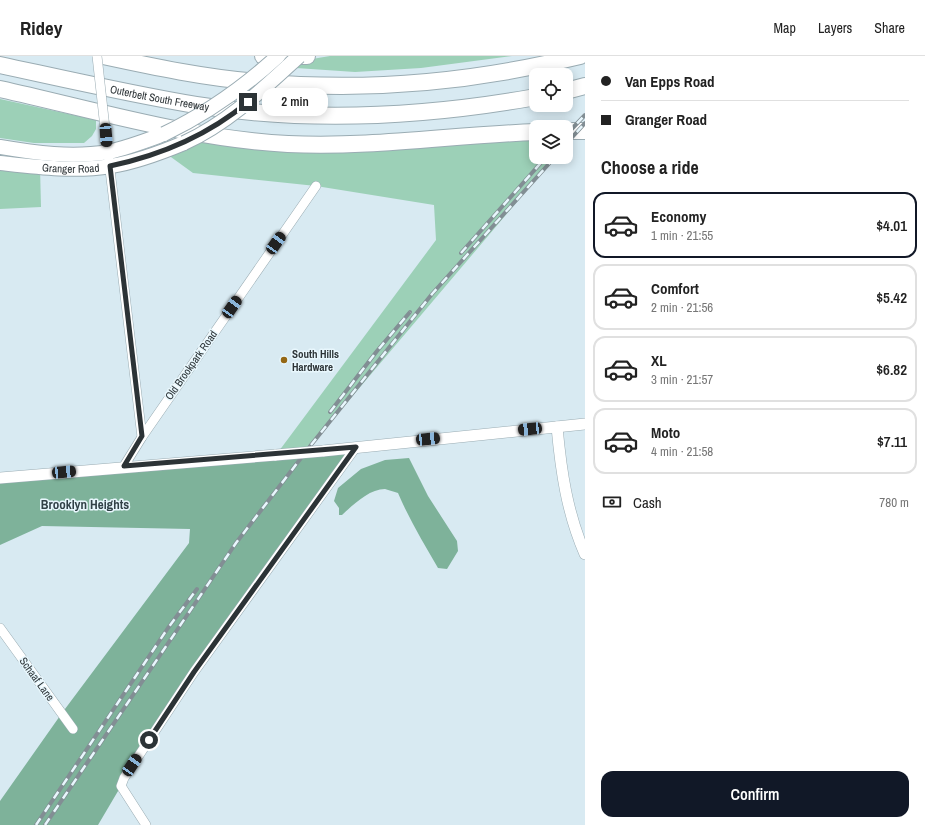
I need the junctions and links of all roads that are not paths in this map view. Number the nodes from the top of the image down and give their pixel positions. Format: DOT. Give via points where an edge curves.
graph roads {
  1 [pos="97,56"];
  2 [pos="103,56"];
  3 [pos="263,56"];
  4 [pos="278,56"];
  5 [pos="299,56"];
  6 [pos="307,56"];
  7 [pos="580,56"];
  8 [pos="0,65"];
  9 [pos="585,86"];
  10 [pos="0,89"];
  11 [pos="573,89"];
  12 [pos="529,98"];
  13 [pos="573,131"];
  14 [pos="585,131"];
  15 [pos="529,133"];
  16 [pos="0,147"];
  17 [pos="107,152"];
  18 [pos="0,163"];
  19 [pos="110,166"];
  20 [pos="316,186"];
  21 [pos="585,424"];
  22 [pos="557,427"];
  23 [pos="142,436"];
  24 [pos="356,447"];
  25 [pos="124,466"];
  26 [pos="0,478"];
  27 [pos="585,554"];
  28 [pos="0,628"];
  29 [pos="74,729"];
  30 [pos="146,825"];
  1 -- 17 [label="street, bridge"];
  2 -- 7 [label="highway" via="184,72 259,82 371,86 415,84 486,75"];
  3 -- 6 [label="highway"];
  4 -- 17 [label="main road, Granger Road, bridge" via="229,97 185,124 136,145"];
  5 -- 19 [label="main road, Granger Road, bridge" via="238,110 209,130 144,159"];
  8 -- 12 [label="highway, Outerbelt South Freeway" via="196,105 273,113 413,113"];
  9 -- 11 [label="highway"];
  10 -- 15 [label="highway" via="160,125 239,140 287,144 355,145"];
  13 -- 14 [label="highway"];
  16 -- 17 [label="main road, Granger Road" via="55,153"];
  17 -- 19 [label="street"];
  18 -- 19 [label="main road, Granger Road" via="73,169"];
  19 -- 23 [label="street"];
  20 -- 23 [label="street, Old Brookpark Road"];
  21 -- 22 [label="street"];
  22 -- 24 [label="street"];
  22 -- 27 [label="street" via="566,499"];
  23 -- 25 [label="street, Old Brookpark Road"];
  24 -- 25 [label="street, bridge"];
  24 -- 30 [label="street" via="194,672 124,778 121,786"];
  25 -- 26 [label="street"];
  28 -- 29 [label="street, Schaaf Lane"];
}
